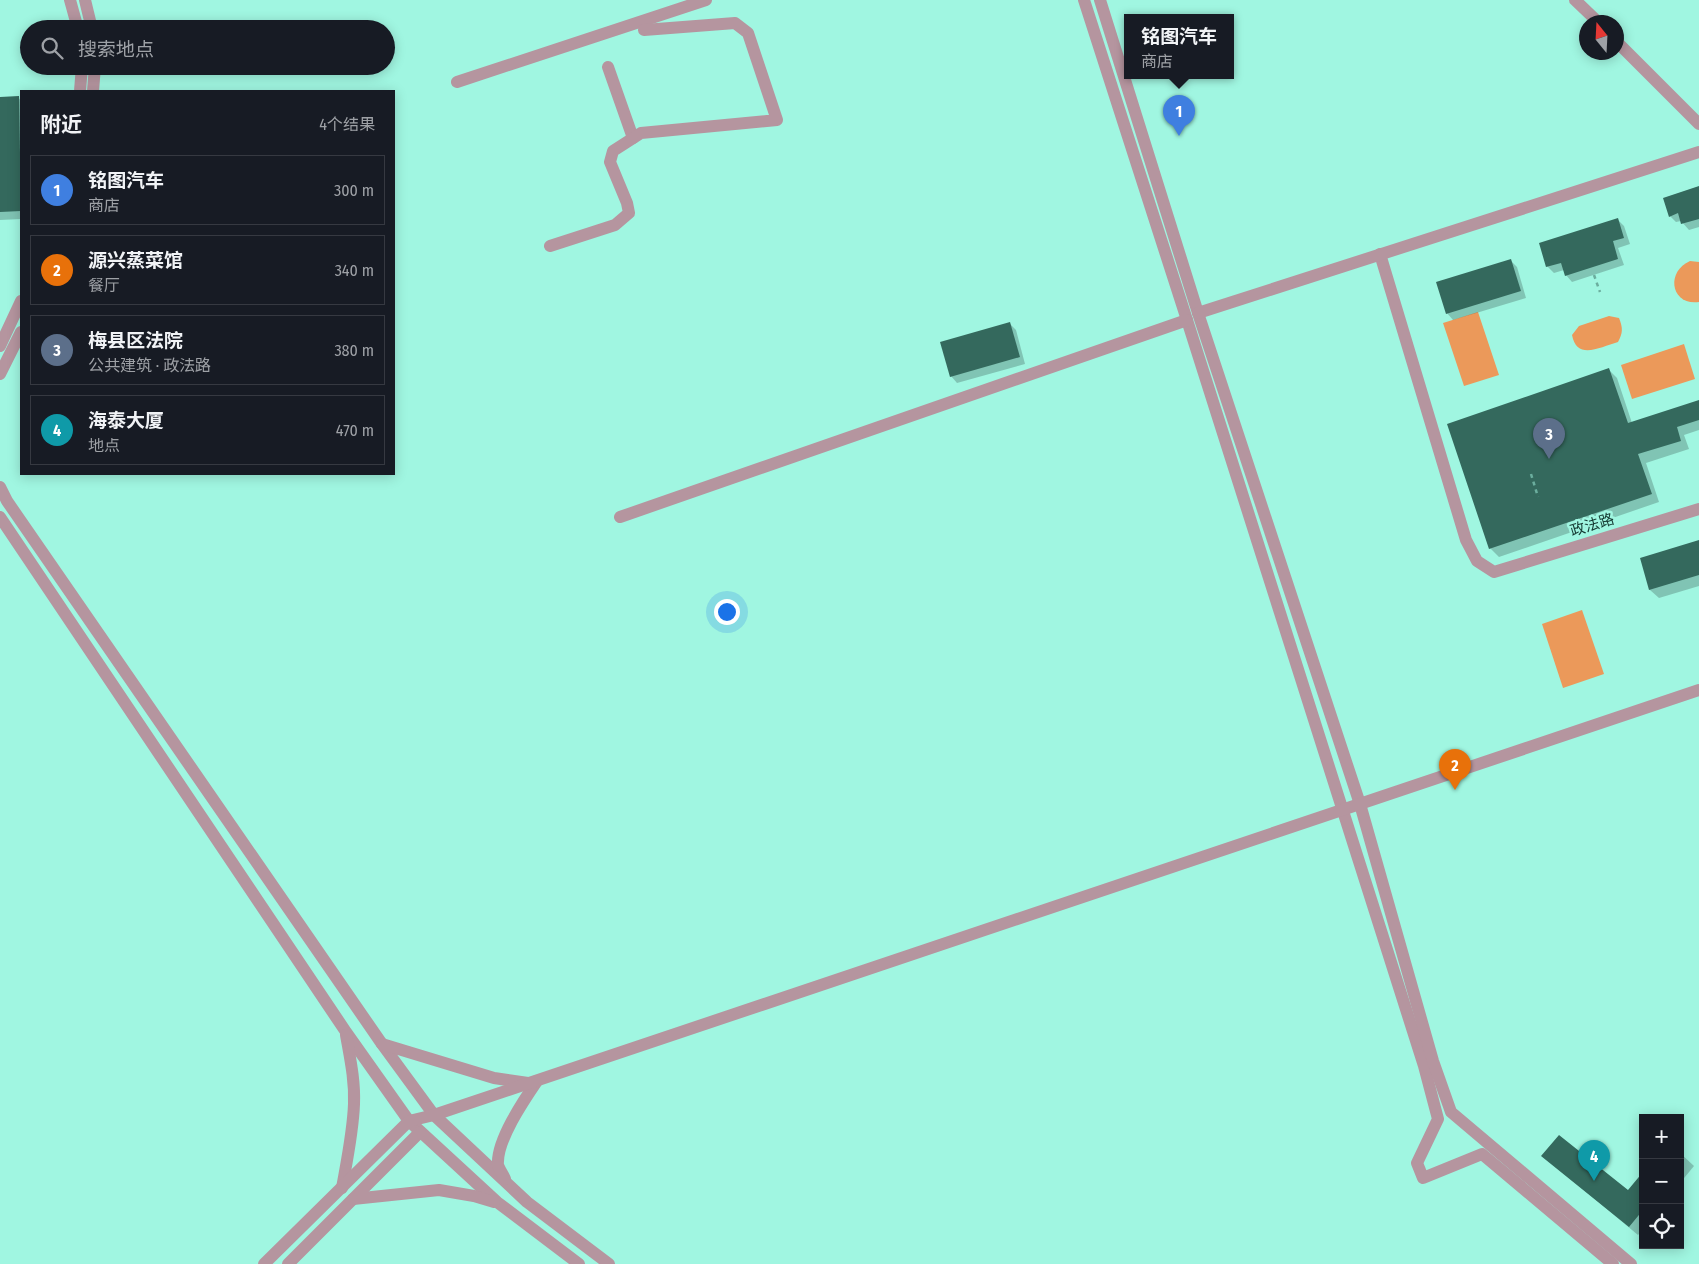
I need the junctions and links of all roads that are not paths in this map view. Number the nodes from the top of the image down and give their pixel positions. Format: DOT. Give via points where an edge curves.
graph roads {
  1 [pos="70,0"];
  2 [pos="85,0"];
  3 [pos="706,0"];
  4 [pos="1084,0"];
  5 [pos="1100,0"];
  6 [pos="1575,0"];
  7 [pos="1591,15"];
  8 [pos="76,20"];
  9 [pos="90,20"];
  10 [pos="644,30"];
  11 [pos="1624,49"];
  12 [pos="608,67"];
  13 [pos="81,75"];
  14 [pos="94,75"];
  15 [pos="457,82"];
  16 [pos="80,90"];
  17 [pos="93,90"];
  18 [pos="1699,124"];
  19 [pos="633,138"];
  20 [pos="1699,152"];
  21 [pos="550,246"];
  22 [pos="1380,254"];
  23 [pos="20,302"];
  24 [pos="1193,317"];
  25 [pos="20,334"];
  26 [pos="0,346"];
  27 [pos="0,374"];
  28 [pos="0,487"];
  29 [pos="1699,509"];
  30 [pos="0,517"];
  31 [pos="620,517"];
  32 [pos="1699,690"];
  33 [pos="1360,804"];
  34 [pos="1343,810"];
  35 [pos="346,1032"];
  36 [pos="382,1044"];
  37 [pos="534,1082"];
  38 [pos="434,1115"];
  39 [pos="409,1122"];
  40 [pos="420,1132"];
  41 [pos="509,1185"];
  42 [pos="342,1188"];
  43 [pos="353,1199"];
  44 [pos="496,1202"];
  45 [pos="264,1264"];
  46 [pos="288,1264"];
  47 [pos="579,1264"];
  48 [pos="609,1264"];
  49 [pos="1613,1264"];
  50 [pos="1631,1264"];
  1 -- 8 [label="street"];
  2 -- 9 [label="street"];
  3 -- 15 [label="street"];
  4 -- 24 [label="street"];
  5 -- 24 [label="street"];
  6 -- 7 [label="street"];
  10 -- 19 [label="street" via="735,23 748,33 777,120 641,133"];
  11 -- 18 [label="street"];
  12 -- 19 [label="street"];
  13 -- 16 [label="street"];
  14 -- 17 [label="street"];
  19 -- 21 [label="street" via="612,151 610,162 629,213 615,225"];
  20 -- 22 [label="street"];
  22 -- 24 [label="street"];
  22 -- 29 [label="street, 政法路" via="1466,540 1477,561 1494,572"];
  23 -- 26 [label="street"];
  24 -- 31 [label="street"];
  24 -- 33 [label="street"];
  24 -- 34 [label="street"];
  25 -- 27 [label="street"];
  28 -- 36 [label="street"];
  30 -- 35 [label="street"];
  32 -- 33 [label="street"];
  33 -- 34 [label="street"];
  33 -- 50 [label="street" via="1433,1061 1451,1112"];
  34 -- 37 [label="street"];
  34 -- 49 [label="street" via="1438,1119 1417,1163 1423,1178 1482,1154"];
  35 -- 39 [label="street"];
  35 -- 42 [label="street" via="354,1104"];
  36 -- 37 [label="street" via="494,1078"];
  36 -- 38 [label="street"];
  37 -- 38 [label="street"];
  37 -- 41 [label="street" via="516,1111 500,1150 498,1166"];
  38 -- 39 [label="street"];
  38 -- 41 [label="street"];
  39 -- 40 [label="street"];
  39 -- 42 [label="street"];
  40 -- 43 [label="street"];
  40 -- 44 [label="street"];
  41 -- 48 [label="street"];
  42 -- 45 [label="street"];
  43 -- 44 [label="street" via="439,1190"];
  43 -- 46 [label="street"];
  44 -- 47 [label="street"];
}
